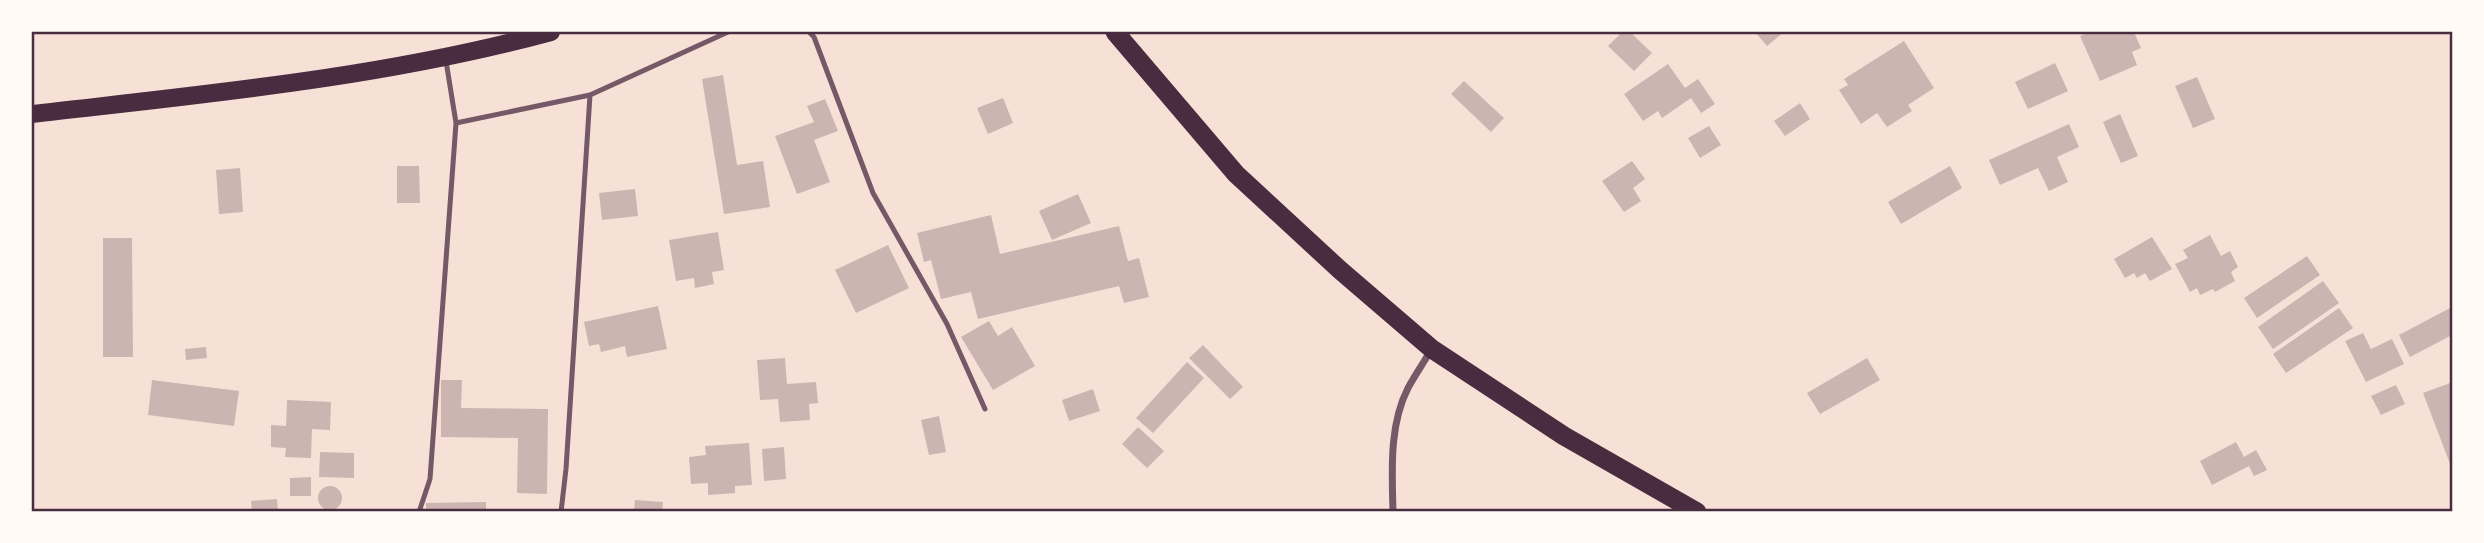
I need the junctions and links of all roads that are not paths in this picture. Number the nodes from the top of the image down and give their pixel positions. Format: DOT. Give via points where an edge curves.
graph roads {
  1 [pos="551,32"];
  2 [pos="728,32"];
  3 [pos="808,32"];
  4 [pos="1115,32"];
  5 [pos="446,58"];
  6 [pos="590,95"];
  7 [pos="32,114"];
  8 [pos="456,123"];
  9 [pos="1432,349"];
  10 [pos="985,409"];
  11 [pos="419,512"];
  12 [pos="561,512"];
  13 [pos="1393,512"];
  14 [pos="1697,512"];
  1 -- 5 [label="main road"];
  2 -- 6 [label="lane"];
  3 -- 10 [label="lane" via="814,37 873,193 947,324"];
  4 -- 9 [label="highway" via="1236,174"];
  5 -- 7 [label="main road" via="340,76"];
  5 -- 8 [label="lane"];
  6 -- 8 [label="lane"];
  6 -- 12 [label="lane"];
  8 -- 11 [label="lane" via="430,479"];
  9 -- 13 [label="street" via="1407,390 1395,427"];
  9 -- 14 [label="highway" via="1564,436"];
}
